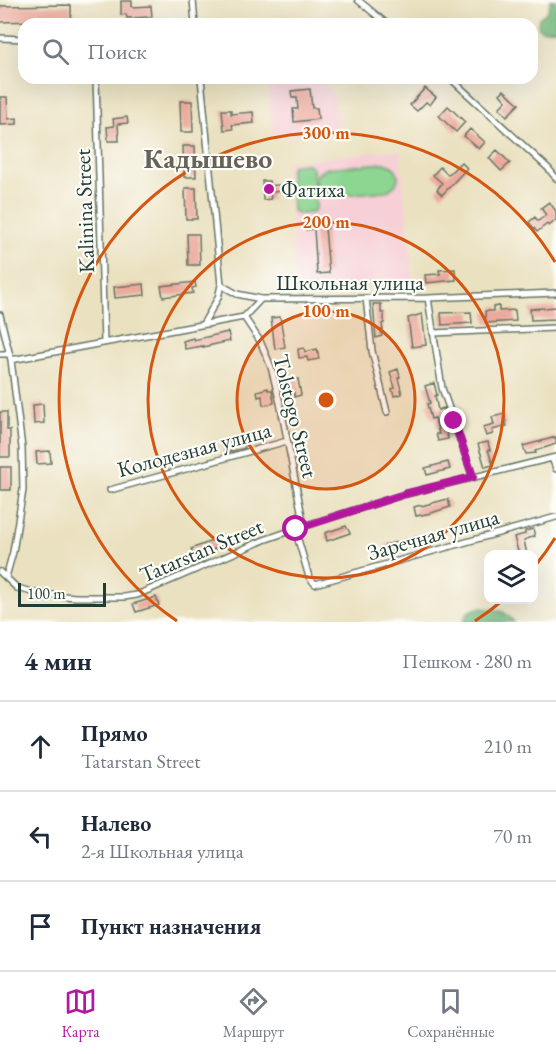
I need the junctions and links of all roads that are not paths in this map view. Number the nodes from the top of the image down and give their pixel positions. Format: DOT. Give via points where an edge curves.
graph roads {
  1 [pos="193,0"];
  2 [pos="358,0"];
  3 [pos="194,18"];
  4 [pos="380,18"];
  5 [pos="0,38"];
  6 [pos="18,39"];
  7 [pos="96,84"];
  8 [pos="202,84"];
  9 [pos="457,84"];
  10 [pos="556,178"];
  11 [pos="221,285"];
  12 [pos="556,293"];
  13 [pos="366,298"];
  14 [pos="428,298"];
  15 [pos="261,299"];
  16 [pos="0,315"];
  17 [pos="244,317"];
  18 [pos="203,324"];
  19 [pos="556,328"];
  20 [pos="433,333"];
  21 [pos="104,342"];
  22 [pos="0,354"];
  23 [pos="11,357"];
  24 [pos="387,412"];
  25 [pos="287,441"];
  26 [pos="554,457"];
  27 [pos="556,470"];
  28 [pos="473,477"];
  29 [pos="110,490"];
  30 [pos="556,517"];
  31 [pos="304,526"];
  32 [pos="296,529"];
  33 [pos="0,572"];
  34 [pos="6,577"];
  1 -- 3 [label="street"];
  2 -- 4 [label="street"];
  5 -- 6 [label="street"];
  7 -- 21 [label="street, Kalinina Street"];
  8 -- 11 [label="street"];
  9 -- 10 [label="street"];
  11 -- 15 [label="street" via="237,294"];
  11 -- 18 [label="street"];
  12 -- 14 [label="street, Школьная улица"];
  13 -- 14 [label="street, Школьная улица"];
  13 -- 15 [label="street, Школьная улица"];
  13 -- 24 [label="street" via="372,351"];
  14 -- 20 [label="street"];
  15 -- 17 [label="street, Школьная улица"];
  16 -- 23 [label="street"];
  17 -- 18 [label="street"];
  17 -- 25 [label="street, Tolstogo Street" via="271,367"];
  18 -- 21 [label="street"];
  19 -- 20 [label="street"];
  20 -- 28 [label="street" via="442,388"];
  21 -- 23 [label="street"];
  22 -- 23 [label="street"];
  23 -- 34 [label="street" via="23,490"];
  25 -- 29 [label="street, Колодезная улица"];
  25 -- 31 [label="street, Tolstogo Street"];
  26 -- 27 [label="street"];
  26 -- 28 [label="street, Tatarstan Street"];
  28 -- 31 [label="street, Tatarstan Street"];
  30 -- 32 [label="street, Заречная улица" via="315,584 309,578"];
  31 -- 32 [label="street, Tatarstan Street"];
  32 -- 34 [label="street, Tatarstan Street" via="124,597 40,594 17,588"];
  33 -- 34 [label="street, Tatarstan Street"];
}
